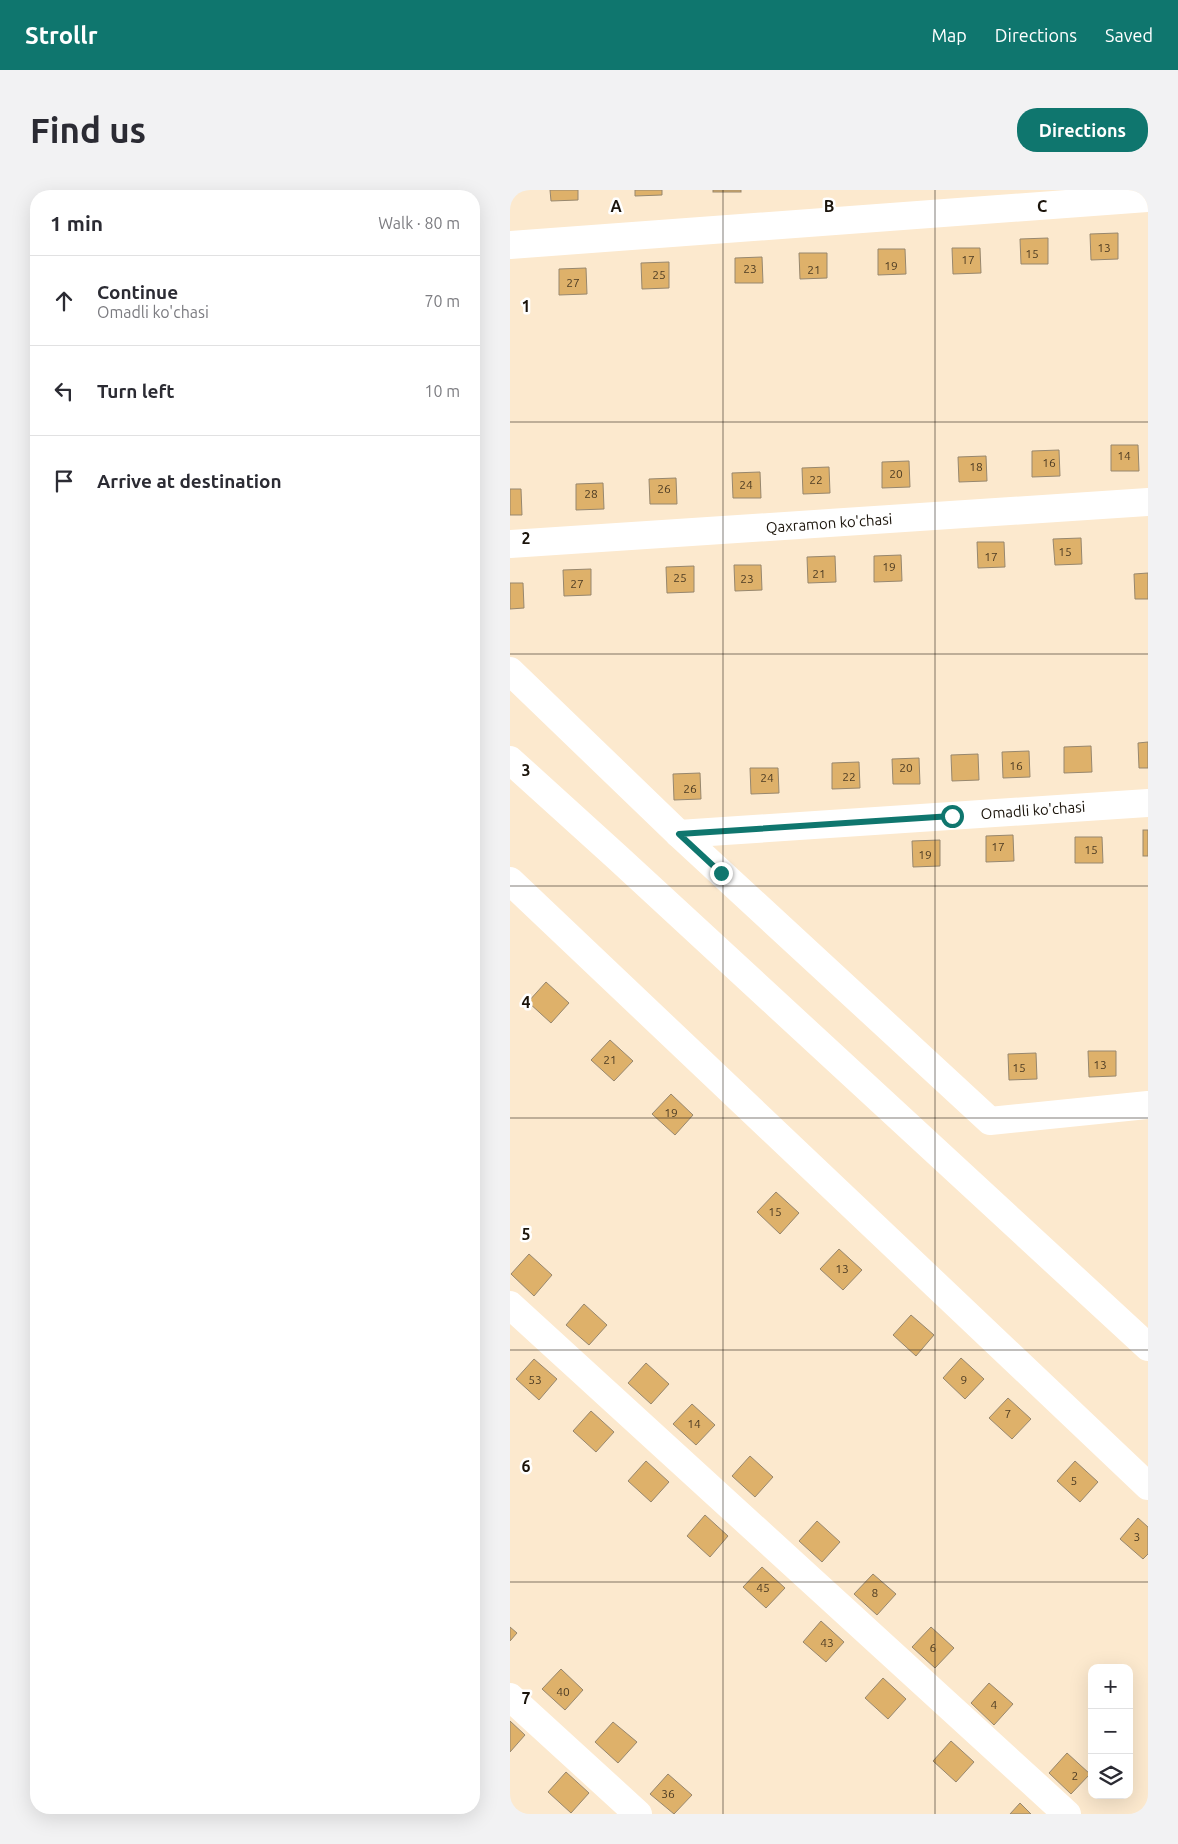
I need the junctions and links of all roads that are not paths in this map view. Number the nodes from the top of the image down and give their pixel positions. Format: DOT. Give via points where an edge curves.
graph roads {
  1 [pos="1148,198"];
  2 [pos="510,245"];
  3 [pos="1148,502"];
  4 [pos="510,544"];
  5 [pos="510,671"];
  6 [pos="510,760"];
  7 [pos="1148,802"];
  8 [pos="679,834"];
  9 [pos="510,881"];
  10 [pos="1148,1106"];
  11 [pos="510,1306"];
  12 [pos="1148,1347"];
  13 [pos="1148,1486"];
  14 [pos="510,1697"];
  15 [pos="638,1814"];
  16 [pos="1067,1814"];
  1 -- 2 [label="street"];
  3 -- 4 [label="street, Qaxramon ko'chasi"];
  5 -- 8 [label="street"];
  6 -- 12 [label="street"];
  7 -- 8 [label="street, Omadli ko'chasi"];
  8 -- 10 [label="street" via="990,1121"];
  9 -- 13 [label="street"];
  11 -- 16 [label="street"];
  14 -- 15 [label="street"];
}
